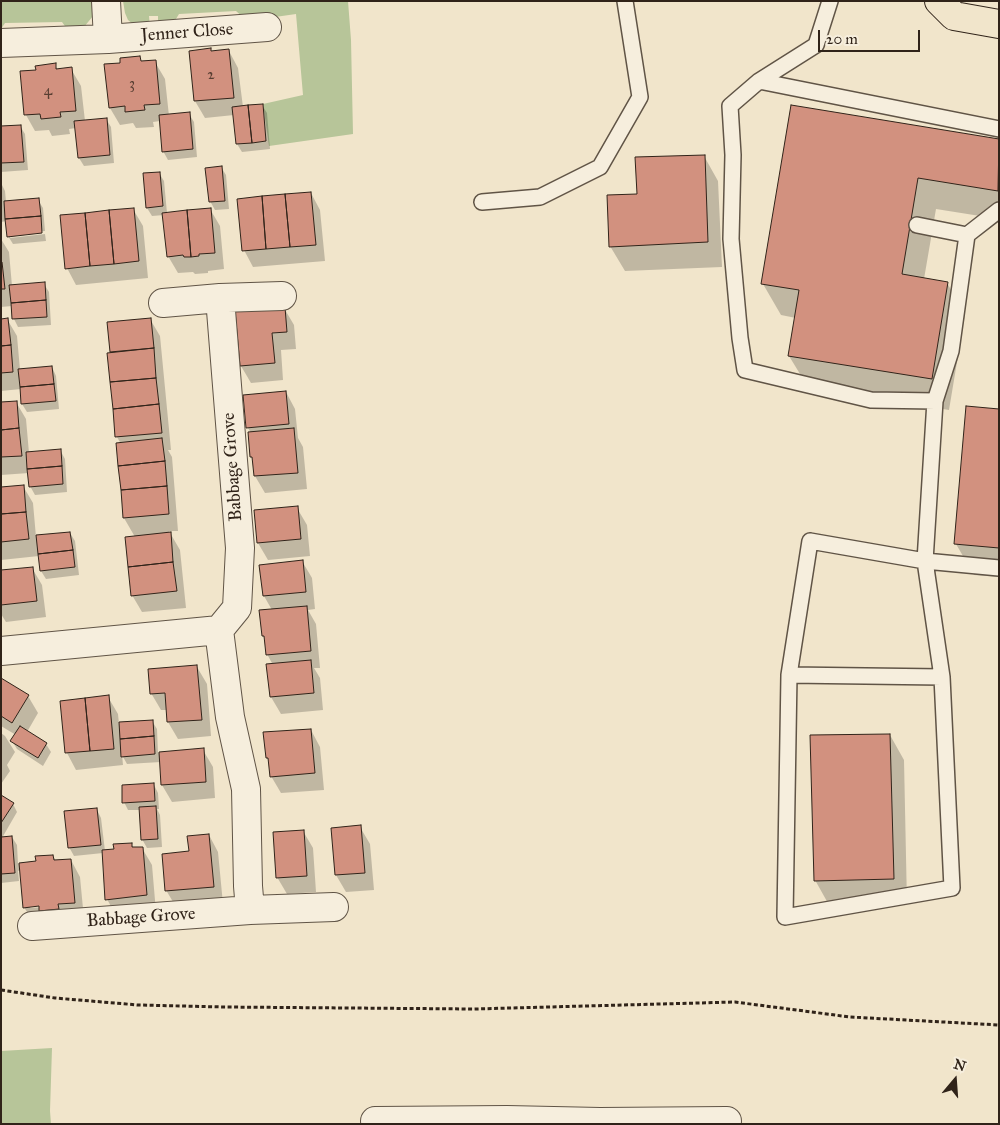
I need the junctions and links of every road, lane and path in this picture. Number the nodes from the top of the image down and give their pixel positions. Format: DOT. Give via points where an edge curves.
graph roads {
  1 [pos="106,1"];
  2 [pos="625,1"];
  3 [pos="830,1"];
  4 [pos="939,1"];
  5 [pos="999,24"];
  6 [pos="267,27"];
  7 [pos="108,39"];
  8 [pos="1,43"];
  9 [pos="759,81"];
  10 [pos="999,130"];
  11 [pos="482,202"];
  12 [pos="999,210"];
  13 [pos="917,225"];
  14 [pos="967,234"];
  15 [pos="282,296"];
  16 [pos="220,298"];
  17 [pos="163,304"];
  18 [pos="935,401"];
  19 [pos="926,561"];
  20 [pos="999,568"];
  21 [pos="219,630"];
  22 [pos="1,651"];
  23 [pos="789,675"];
  24 [pos="942,677"];
  25 [pos="334,907"];
  26 [pos="250,910"];
  27 [pos="32,926"];
  28 [pos="1,990"];
  29 [pos="999,1025"];
  30 [pos="375,1121"];
  31 [pos="727,1122"];
  32 [pos="600,1123"];
  1 -- 7 [label="street"];
  2 -- 11 [label="lane" via="640,96 600,167 540,197"];
  3 -- 9 [label="lane" via="816,45"];
  4 -- 5 [label="main road" via="954,16"];
  6 -- 7 [label="street, Jenner Close"];
  7 -- 8 [label="street, Jenner Close"];
  9 -- 10 [label="lane"];
  9 -- 18 [label="lane" via="730,106 732,239 745,370 871,400"];
  12 -- 14 [label="lane"];
  13 -- 14 [label="lane"];
  14 -- 18 [label="lane" via="951,351"];
  15 -- 16 [label="street"];
  16 -- 17 [label="street"];
  16 -- 21 [label="street, Babbage Grove" via="240,548 237,608"];
  18 -- 19 [label="lane"];
  19 -- 20 [label="lane"];
  19 -- 23 [label="lane" via="810,542"];
  19 -- 24 [label="lane"];
  21 -- 22 [label="street"];
  21 -- 26 [label="street" via="230,717 246,789"];
  23 -- 24 [label="lane"];
  23 -- 24 [label="lane" via="784,917 952,888"];
  25 -- 26 [label="street, Babbage Grove"];
  26 -- 27 [label="street, Babbage Grove"];
  28 -- 29 [label="path" via="138,1005 224,1008 474,1009 735,1002 850,1017"];
  30 -- 32 [label="street"];
  31 -- 32 [label="street"];
}
